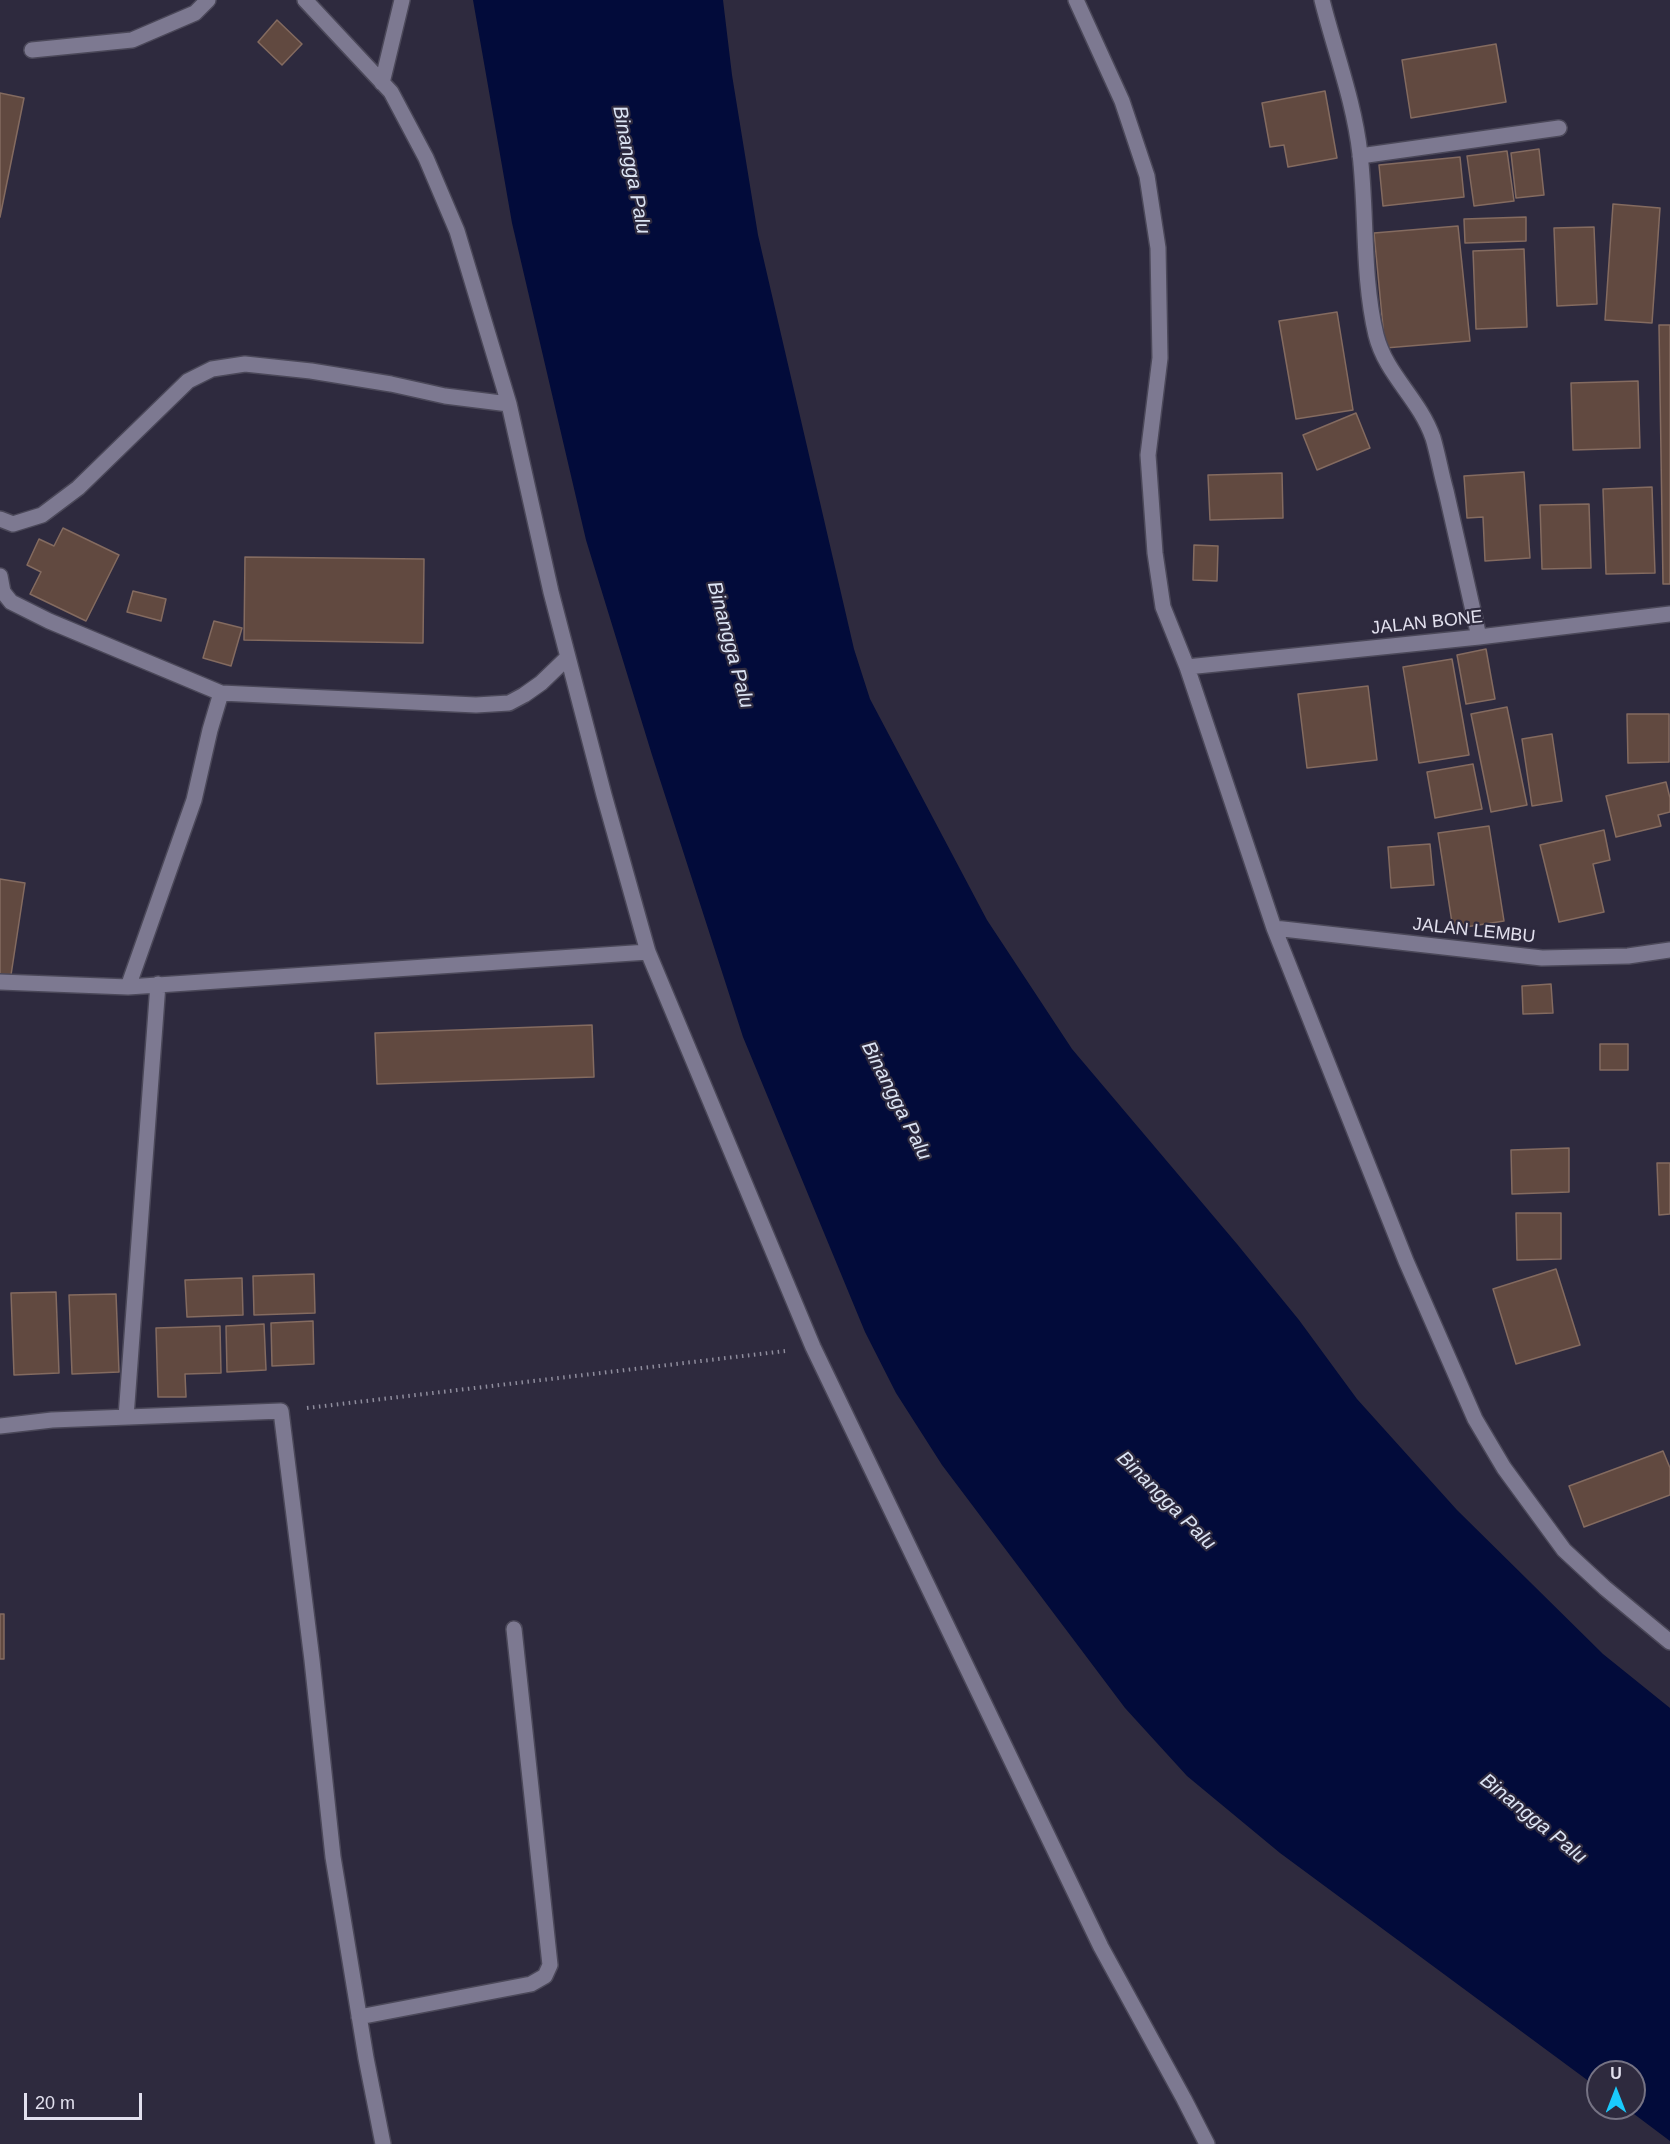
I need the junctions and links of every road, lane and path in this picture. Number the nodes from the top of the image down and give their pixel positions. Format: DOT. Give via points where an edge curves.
graph roads {
  1 [pos="208,0"];
  2 [pos="305,0"];
  3 [pos="402,0"];
  4 [pos="1076,0"];
  5 [pos="1322,0"];
  6 [pos="32,50"];
  7 [pos="382,83"];
  8 [pos="1559,128"];
  9 [pos="1360,156"];
  10 [pos="509,404"];
  11 [pos="0,519"];
  12 [pos="0,576"];
  13 [pos="1670,614"];
  14 [pos="1479,637"];
  15 [pos="568,657"];
  16 [pos="1187,667"];
  17 [pos="221,693"];
  18 [pos="1274,928"];
  19 [pos="1670,950"];
  20 [pos="648,952"];
  21 [pos="0,982"];
  22 [pos="158,984"];
  23 [pos="128,987"];
  24 [pos="813,1347"];
  25 [pos="281,1411"];
  26 [pos="126,1417"];
  27 [pos="0,1426"];
  28 [pos="514,1629"];
  29 [pos="1670,1642"];
  30 [pos="359,2017"];
  31 [pos="382,2144"];
  32 [pos="1207,2144"];
  1 -- 6 [label="street" via="195,13 132,40"];
  2 -- 7 [label="street"];
  3 -- 7 [label="street"];
  4 -- 16 [label="street" via="1122,101 1147,176 1158,259 1160,358 1148,455 1154,542 1163,607"];
  5 -- 9 [label="street" via="1348,90"];
  7 -- 10 [label="street" via="391,92 426,159 457,231"];
  8 -- 9 [label="street"];
  9 -- 14 [label="street" via="1377,338 1388,366 1417,403 1432,437"];
  10 -- 11 [label="street" via="311,371 245,364 212,369 188,381 78,488 42,515 14,524"];
  10 -- 15 [label="street"];
  12 -- 17 [label="street" via="3,592 11,602"];
  13 -- 14 [label="street, JALAN BONE"];
  14 -- 16 [label="street, JALAN BONE"];
  15 -- 17 [label="street" via="541,683 509,703 476,705"];
  15 -- 20 [label="street"];
  16 -- 18 [label="street"];
  17 -- 23 [label="street" via="194,800"];
  18 -- 19 [label="street, JALAN LEMBU" via="1542,958 1628,956"];
  18 -- 29 [label="street" via="1406,1261 1475,1419 1504,1468 1564,1550"];
  20 -- 22 [label="street"];
  20 -- 24 [label="street"];
  21 -- 23 [label="street"];
  22 -- 23 [label="street"];
  22 -- 26 [label="street"];
  24 -- 25 [label="path"];
  24 -- 32 [label="street" via="1101,1947"];
  25 -- 26 [label="street"];
  25 -- 30 [label="street" via="333,1857"];
  26 -- 27 [label="street"];
  28 -- 30 [label="street" via="550,1965 545,1976 531,1984"];
  30 -- 31 [label="street"];
}
